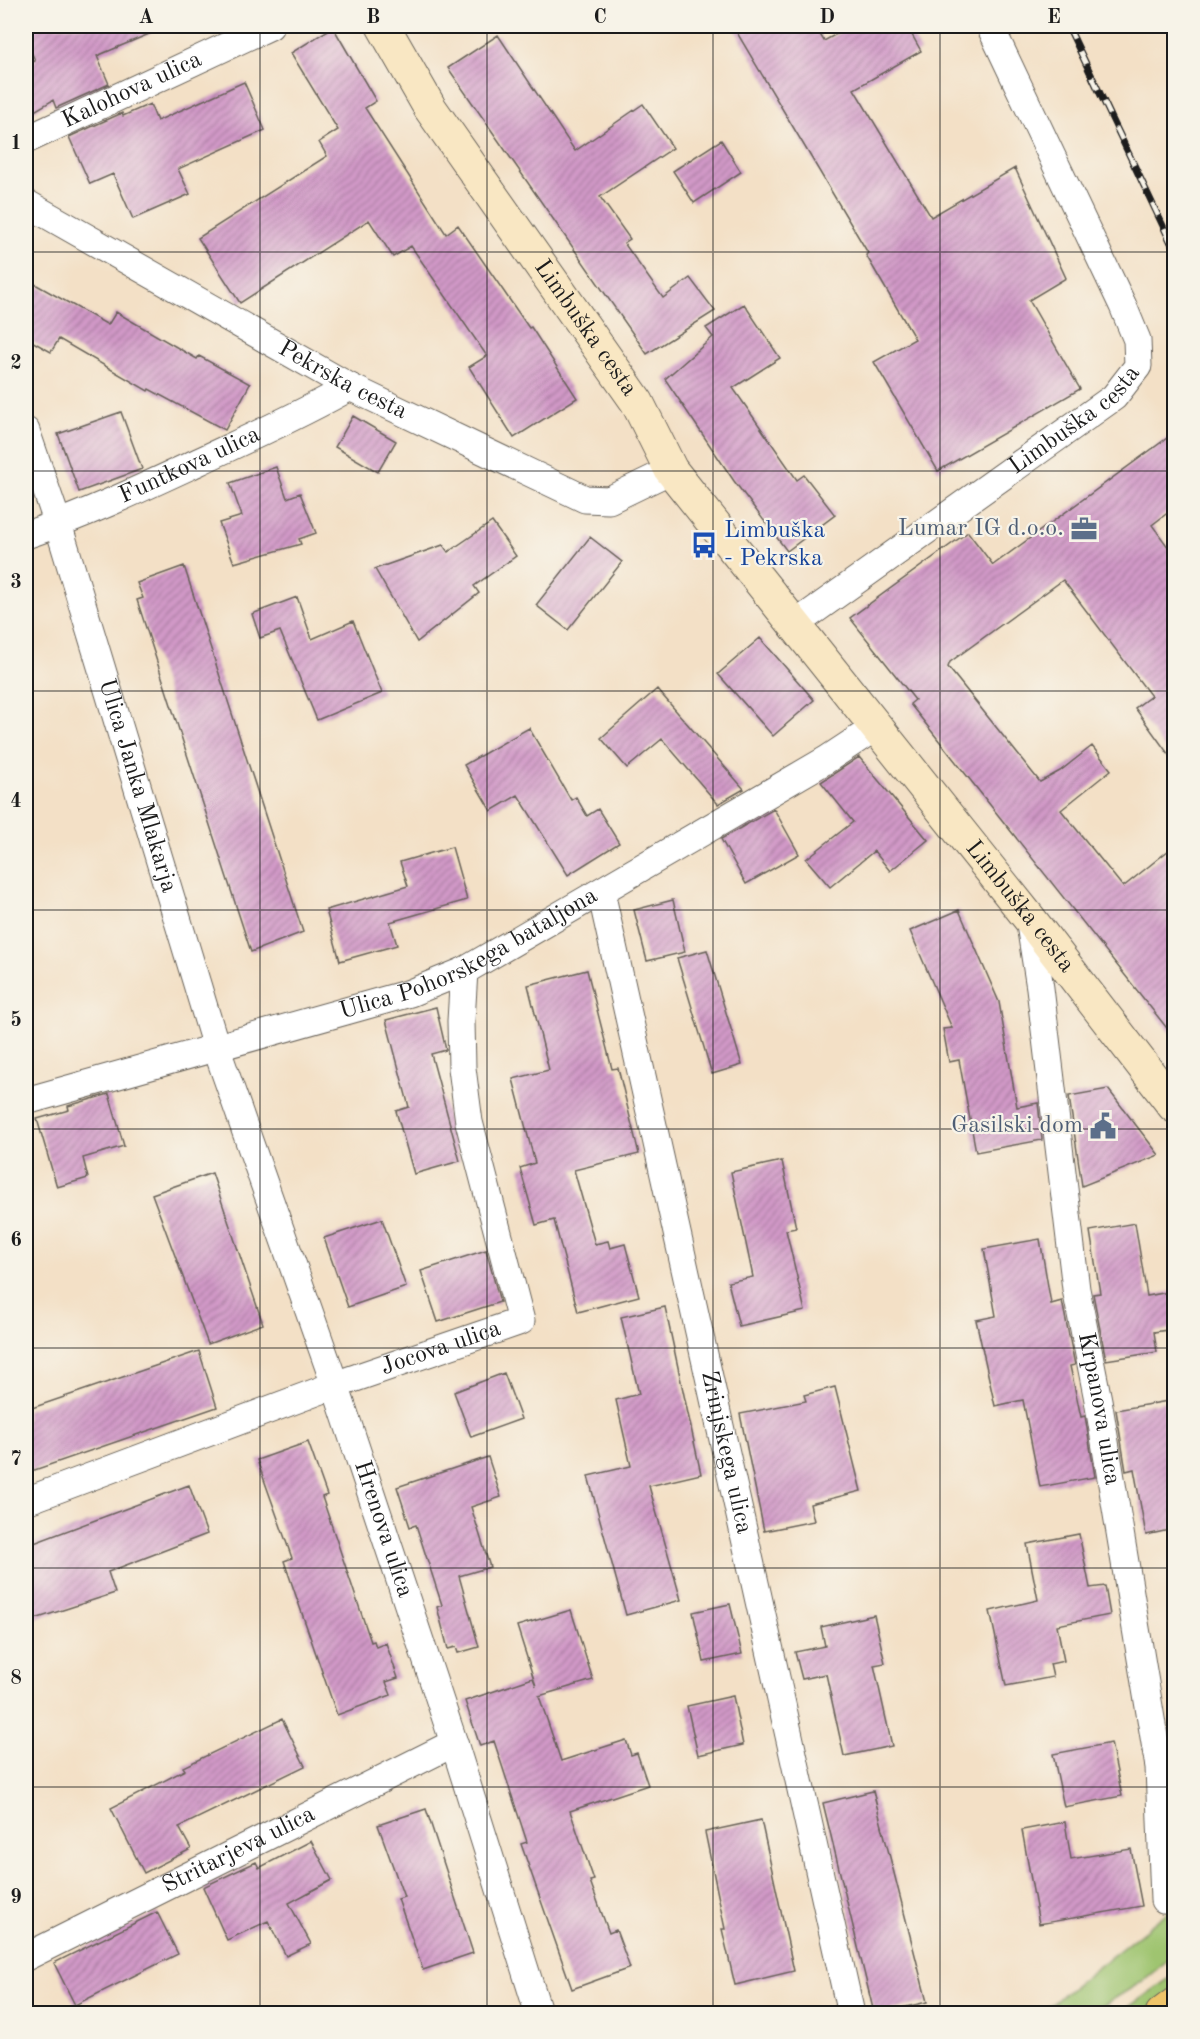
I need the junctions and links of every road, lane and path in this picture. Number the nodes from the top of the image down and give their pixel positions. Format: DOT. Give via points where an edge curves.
graph roads {
  1 [pos="270,26"];
  2 [pos="383,26"];
  3 [pos="990,26"];
  4 [pos="26,140"];
  5 [pos="26,203"];
  6 [pos="350,387"];
  7 [pos="26,431"];
  8 [pos="670,470"];
  9 [pos="58,524"];
  10 [pos="26,535"];
  11 [pos="794,626"];
  12 [pos="876,727"];
  13 [pos="601,892"];
  14 [pos="1029,918"];
  15 [pos="464,971"];
  16 [pos="216,1047"];
  17 [pos="26,1101"];
  18 [pos="1174,1106"];
  19 [pos="335,1385"];
  20 [pos="26,1501"];
  21 [pos="454,1743"];
  22 [pos="1164,1900"];
  23 [pos="26,1957"];
  24 [pos="1174,2005"];
  25 [pos="539,2013"];
  26 [pos="851,2013"];
  27 [pos="1162,2013"];
  1 -- 4 [label="street, Kalohova ulica"];
  2 -- 8 [label="main road, Limbuška cesta" via="430,108 637,402"];
  3 -- 11 [label="street, Limbuška cesta" via="1123,306 1137,340 1137,366 1114,396"];
  5 -- 6 [label="street, Pekrska cesta"];
  6 -- 8 [label="street, Pekrska cesta" via="585,499 609,500"];
  6 -- 9 [label="street, Funtkova ulica" via="306,412"];
  7 -- 9 [label="street, Ulica Janka Mlakarja"];
  8 -- 11 [label="main road, Limbuška cesta"];
  9 -- 10 [label="street, Funtkova ulica"];
  9 -- 16 [label="street, Ulica Janka Mlakarja"];
  11 -- 12 [label="main road, Limbuška cesta"];
  12 -- 13 [label="street, Ulica Pohorskega bataljona"];
  12 -- 14 [label="main road, Limbuška cesta"];
  13 -- 15 [label="street, Ulica Pohorskega bataljona"];
  13 -- 26 [label="street, Zrinjskega ulica"];
  14 -- 18 [label="main road, Limbuška cesta"];
  14 -- 22 [label="street, Krpanova ulica" via="1076,1289 1160,1767"];
  15 -- 16 [label="street, Ulica Pohorskega bataljona" via="410,993"];
  15 -- 19 [label="street, Jocova ulica" via="461,1033 469,1122 521,1321"];
  16 -- 17 [label="street, Ulica Pohorskega bataljona"];
  16 -- 19 [label="street, Hrenova ulica"];
  19 -- 20 [label="street, Jocova ulica"];
  19 -- 21 [label="street, Hrenova ulica"];
  21 -- 23 [label="street, Stritarjeva ulica"];
  21 -- 25 [label="street, Hrenova ulica"];
  24 -- 27 [label="main road"];
}
